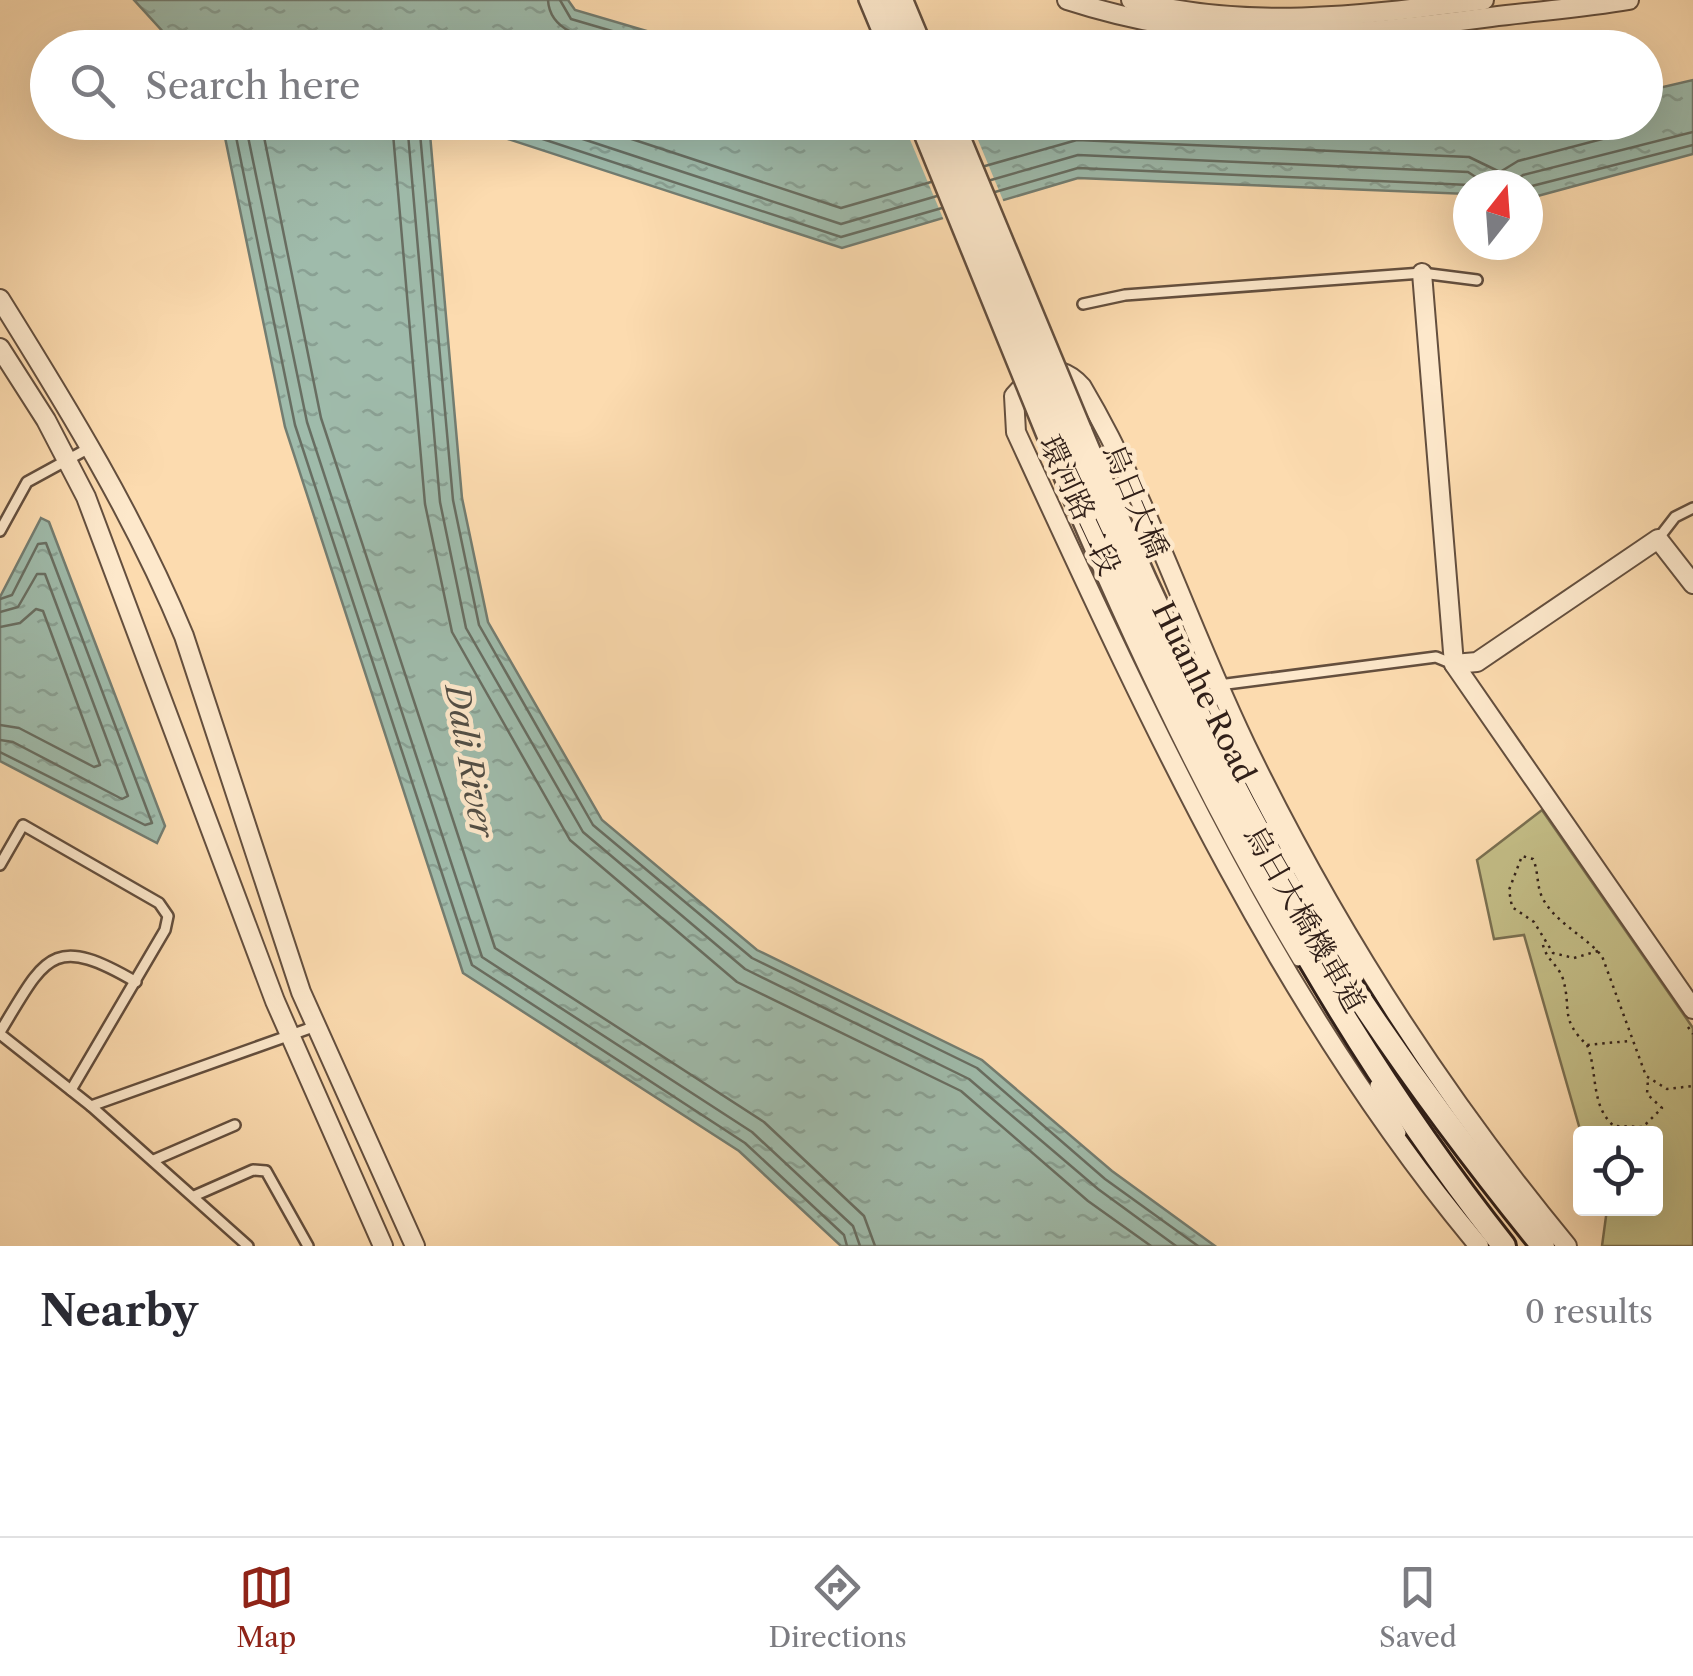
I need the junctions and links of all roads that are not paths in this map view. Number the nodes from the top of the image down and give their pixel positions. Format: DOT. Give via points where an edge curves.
graph roads {
  1 [pos="864,0"];
  2 [pos="876,0"];
  3 [pos="895,0"];
  4 [pos="908,0"];
  5 [pos="1067,0"];
  6 [pos="1131,0"];
  7 [pos="1484,0"];
  8 [pos="1628,0"];
  9 [pos="1496,8"];
  10 [pos="876,30"];
  11 [pos="888,30"];
  12 [pos="908,30"];
  13 [pos="920,30"];
  14 [pos="1195,30"];
  15 [pos="1345,30"];
  16 [pos="922,140"];
  17 [pos="935,140"];
  18 [pos="953,140"];
  19 [pos="966,140"];
  20 [pos="1422,273"];
  21 [pos="1477,280"];
  22 [pos="0,299"];
  23 [pos="1083,304"];
  24 [pos="0,348"];
  25 [pos="91,447"];
  26 [pos="66,459"];
  27 [pos="1693,508"];
  28 [pos="0,531"];
  29 [pos="1658,540"];
  30 [pos="1116,556"];
  31 [pos="1693,584"];
  32 [pos="1454,664"];
  33 [pos="1219,685"];
  34 [pos="0,865"];
  35 [pos="136,982"];
  36 [pos="1347,1001"];
  37 [pos="1693,1009"];
  38 [pos="316,1026"];
  39 [pos="0,1033"];
  40 [pos="289,1036"];
  41 [pos="71,1090"];
  42 [pos="91,1106"];
  43 [pos="234,1124"];
  44 [pos="1482,1138"];
  45 [pos="154,1160"];
  46 [pos="1429,1184"];
  47 [pos="194,1196"];
  48 [pos="248,1246"];
  49 [pos="308,1246"];
  50 [pos="383,1246"];
  51 [pos="415,1246"];
  52 [pos="1479,1246"];
  53 [pos="1504,1246"];
  54 [pos="1543,1246"];
  55 [pos="1567,1246"];
  1 -- 10 [label="lane"];
  2 -- 11 [label="street"];
  3 -- 12 [label="street"];
  4 -- 13 [label="lane"];
  5 -- 14 [label="street"];
  6 -- 7 [label="street" via="1218,16 1290,20"];
  8 -- 9 [label="street"];
  9 -- 15 [label="street"];
  16 -- 30 [label="lane, 烏日大橋機車道, bridge"];
  17 -- 30 [label="street, bridge"];
  18 -- 30 [label="street, 烏日大橋, bridge"];
  19 -- 30 [label="lane, 烏日大橋機車道, bridge"];
  20 -- 21 [label="lane"];
  20 -- 23 [label="lane" via="1126,295"];
  20 -- 32 [label="street"];
  22 -- 25 [label="street"];
  24 -- 26 [label="street"];
  25 -- 26 [label="lane"];
  25 -- 38 [label="street" via="184,636"];
  26 -- 28 [label="lane" via="27,482"];
  26 -- 40 [label="street"];
  27 -- 29 [label="lane" via="1674,518"];
  29 -- 31 [label="street"];
  29 -- 32 [label="street" via="1477,662"];
  30 -- 36 [label="street, 烏日大橋"];
  30 -- 44 [label="lane, 烏日大橋機車道" via="1176,637 1304,884 1414,1062"];
  30 -- 46 [label="lane, 烏日大橋機車道" via="1200,783"];
  32 -- 33 [label="lane" via="1436,657"];
  32 -- 37 [label="street"];
  33 -- 44 [label="street, 環河路二段" via="1365,967"];
  33 -- 46 [label="street, 環河路二段" via="1093,405 1072,376 1036,372 1014,396 1016,432 1095,602 1254,912"];
  34 -- 35 [label="lane" via="23,826 158,903 167,924"];
  35 -- 39 [label="lane" via="84,955 51,962 35,974"];
  35 -- 41 [label="lane"];
  36 -- 53 [label="street" via="1442,1165"];
  36 -- 54 [label="street"];
  38 -- 40 [label="lane"];
  38 -- 51 [label="street"];
  39 -- 41 [label="lane"];
  40 -- 42 [label="lane"];
  40 -- 50 [label="street"];
  41 -- 42 [label="lane"];
  42 -- 45 [label="lane"];
  43 -- 45 [label="lane"];
  44 -- 55 [label="street, 環河路二段"];
  45 -- 47 [label="lane"];
  46 -- 52 [label="street, 環河路二段"];
  47 -- 48 [label="lane"];
  47 -- 49 [label="lane" via="266,1170"];
}
